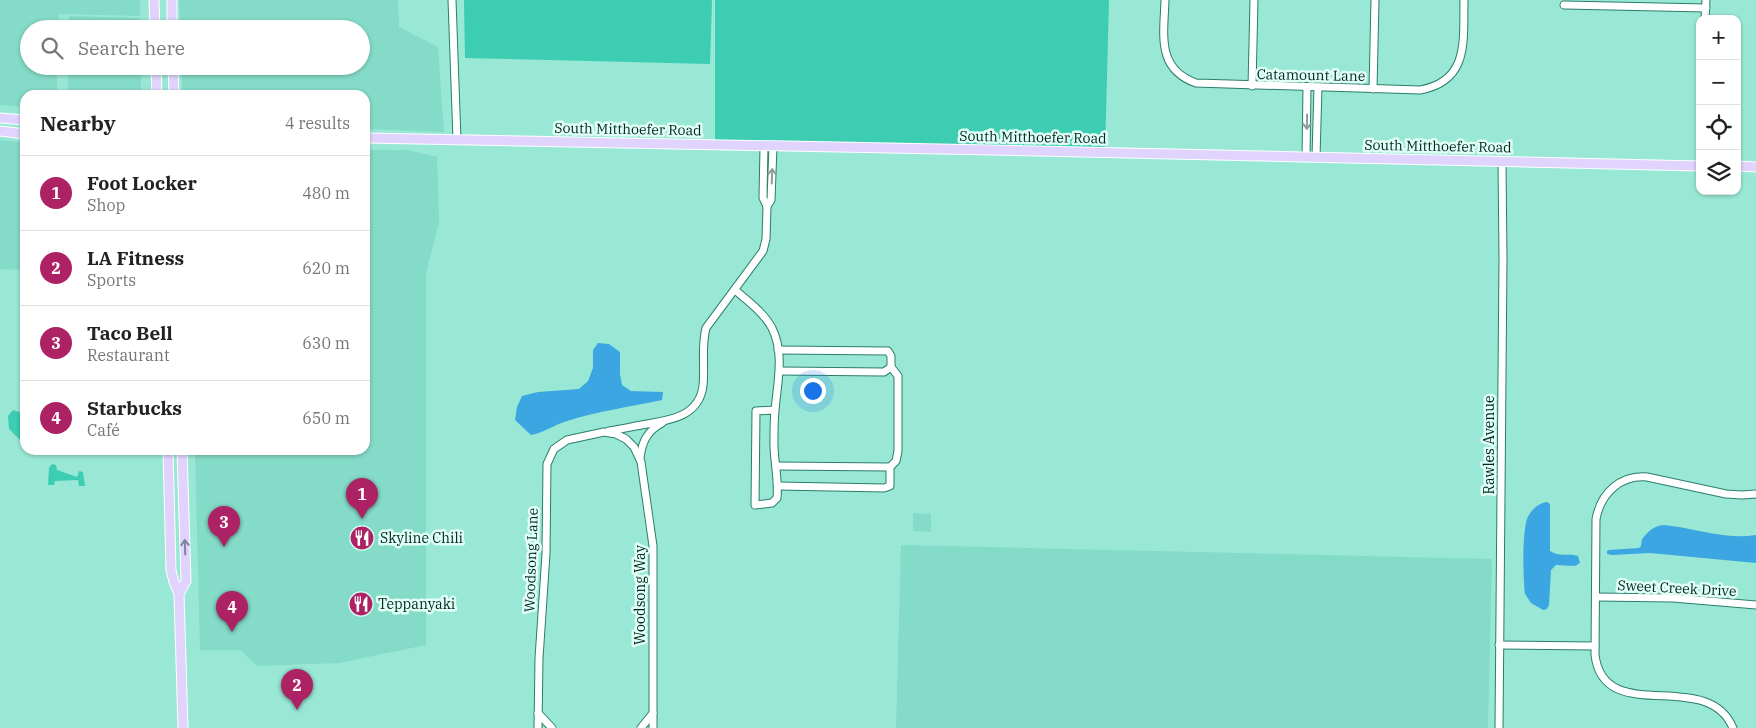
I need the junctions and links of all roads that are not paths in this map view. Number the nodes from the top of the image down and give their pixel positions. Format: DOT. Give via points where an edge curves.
graph roads {
  1 [pos="154,0"];
  2 [pos="172,0"];
  3 [pos="452,0"];
  4 [pos="1165,0"];
  5 [pos="1254,0"];
  6 [pos="1375,0"];
  7 [pos="1464,0"];
  8 [pos="1706,4"];
  9 [pos="1564,5"];
  10 [pos="155,20"];
  11 [pos="172,20"];
  12 [pos="156,75"];
  13 [pos="173,75"];
  14 [pos="1252,86"];
  15 [pos="1307,87"];
  16 [pos="1318,87"];
  17 [pos="1373,89"];
  18 [pos="157,90"];
  19 [pos="174,90"];
  20 [pos="0,118"];
  21 [pos="20,120"];
  22 [pos="0,131"];
  23 [pos="20,133"];
  24 [pos="370,138"];
  25 [pos="457,140"];
  26 [pos="768,146"];
  27 [pos="1306,157"];
  28 [pos="1316,158"];
  29 [pos="1502,162"];
  30 [pos="1696,166"];
  31 [pos="1741,166"];
  32 [pos="1756,166"];
  33 [pos="735,290"];
  34 [pos="778,350"];
  35 [pos="891,367"];
  36 [pos="780,371"];
  37 [pos="775,410"];
  38 [pos="667,420"];
  39 [pos="604,432"];
  40 [pos="168,455"];
  41 [pos="182,455"];
  42 [pos="640,460"];
  43 [pos="776,466"];
  44 [pos="890,467"];
  45 [pos="778,486"];
  46 [pos="1756,494"];
  47 [pos="179,594"];
  48 [pos="1596,598"];
  49 [pos="1756,605"];
  50 [pos="1499,645"];
  51 [pos="1596,646"];
  52 [pos="538,713"];
  53 [pos="652,713"];
  54 [pos="183,728"];
  55 [pos="538,728"];
  56 [pos="552,728"];
  57 [pos="641,728"];
  58 [pos="653,728"];
  59 [pos="1499,728"];
  60 [pos="1733,728"];
  1 -- 10 [label="main road"];
  2 -- 11 [label="main road"];
  3 -- 25 [label="street"];
  4 -- 14 [label="street, Catamount Lane" via="1164,44 1167,58 1175,71 1196,84"];
  5 -- 14 [label="street"];
  6 -- 17 [label="street"];
  7 -- 17 [label="street, Catamount Lane" via="1463,49 1448,78 1420,90"];
  8 -- 9 [label="street"];
  12 -- 18 [label="main road"];
  13 -- 19 [label="main road"];
  14 -- 15 [label="street, Catamount Lane"];
  15 -- 16 [label="street, Catamount Lane"];
  15 -- 27 [label="street, one-way"];
  16 -- 17 [label="street, Catamount Lane"];
  16 -- 28 [label="street"];
  20 -- 21 [label="main road"];
  22 -- 23 [label="main road"];
  24 -- 25 [label="main road, South Mitthoefer Road"];
  25 -- 26 [label="main road, South Mitthoefer Road"];
  26 -- 27 [label="main road, South Mitthoefer Road"];
  26 -- 33 [label="street, Woodsong Way" via="763,198 767,206 766,239 763,251"];
  27 -- 28 [label="main road, South Mitthoefer Road"];
  28 -- 29 [label="main road, South Mitthoefer Road"];
  29 -- 30 [label="main road, South Mitthoefer Road"];
  29 -- 50 [label="street, Rawles Avenue"];
  31 -- 32 [label="main road"];
  33 -- 34 [label="street" via="767,321 776,337"];
  33 -- 38 [label="street, Woodsong Way" via="706,328 703,386 697,402 686,414"];
  34 -- 35 [label="street" via="888,351"];
  34 -- 36 [label="street"];
  35 -- 36 [label="street" via="884,372"];
  35 -- 44 [label="street" via="898,376 898,442 896,461"];
  36 -- 37 [label="street"];
  37 -- 43 [label="street"];
  37 -- 45 [label="street" via="756,411 756,505 772,503 777,498"];
  38 -- 39 [label="street, Woodsong Lane"];
  38 -- 42 [label="street, Woodsong Way" via="645,438"];
  39 -- 42 [label="street" via="626,439"];
  39 -- 52 [label="street, Woodsong Lane" via="567,440 554,449 547,464"];
  40 -- 47 [label="main road" via="171,570"];
  47 -- 41 [label="main road, one-way" via="186,581"];
  42 -- 53 [label="street, Woodsong Way" via="653,546"];
  43 -- 44 [label="street"];
  43 -- 45 [label="street"];
  44 -- 45 [label="street" via="890,486 884,488"];
  46 -- 48 [label="street" via="1726,494 1643,477 1626,480 1611,488 1601,502 1596,519"];
  47 -- 54 [label="main road"];
  48 -- 49 [label="street, Sweet Creek Drive" via="1673,598"];
  48 -- 51 [label="street"];
  50 -- 51 [label="street"];
  50 -- 59 [label="street, Rawles Avenue"];
  51 -- 60 [label="street" via="1600,676 1617,694 1636,700 1704,702 1722,712"];
  52 -- 55 [label="street, Woodsong Lane"];
  52 -- 56 [label="street"];
  53 -- 57 [label="street"];
  53 -- 58 [label="street, Woodsong Way"];
}
